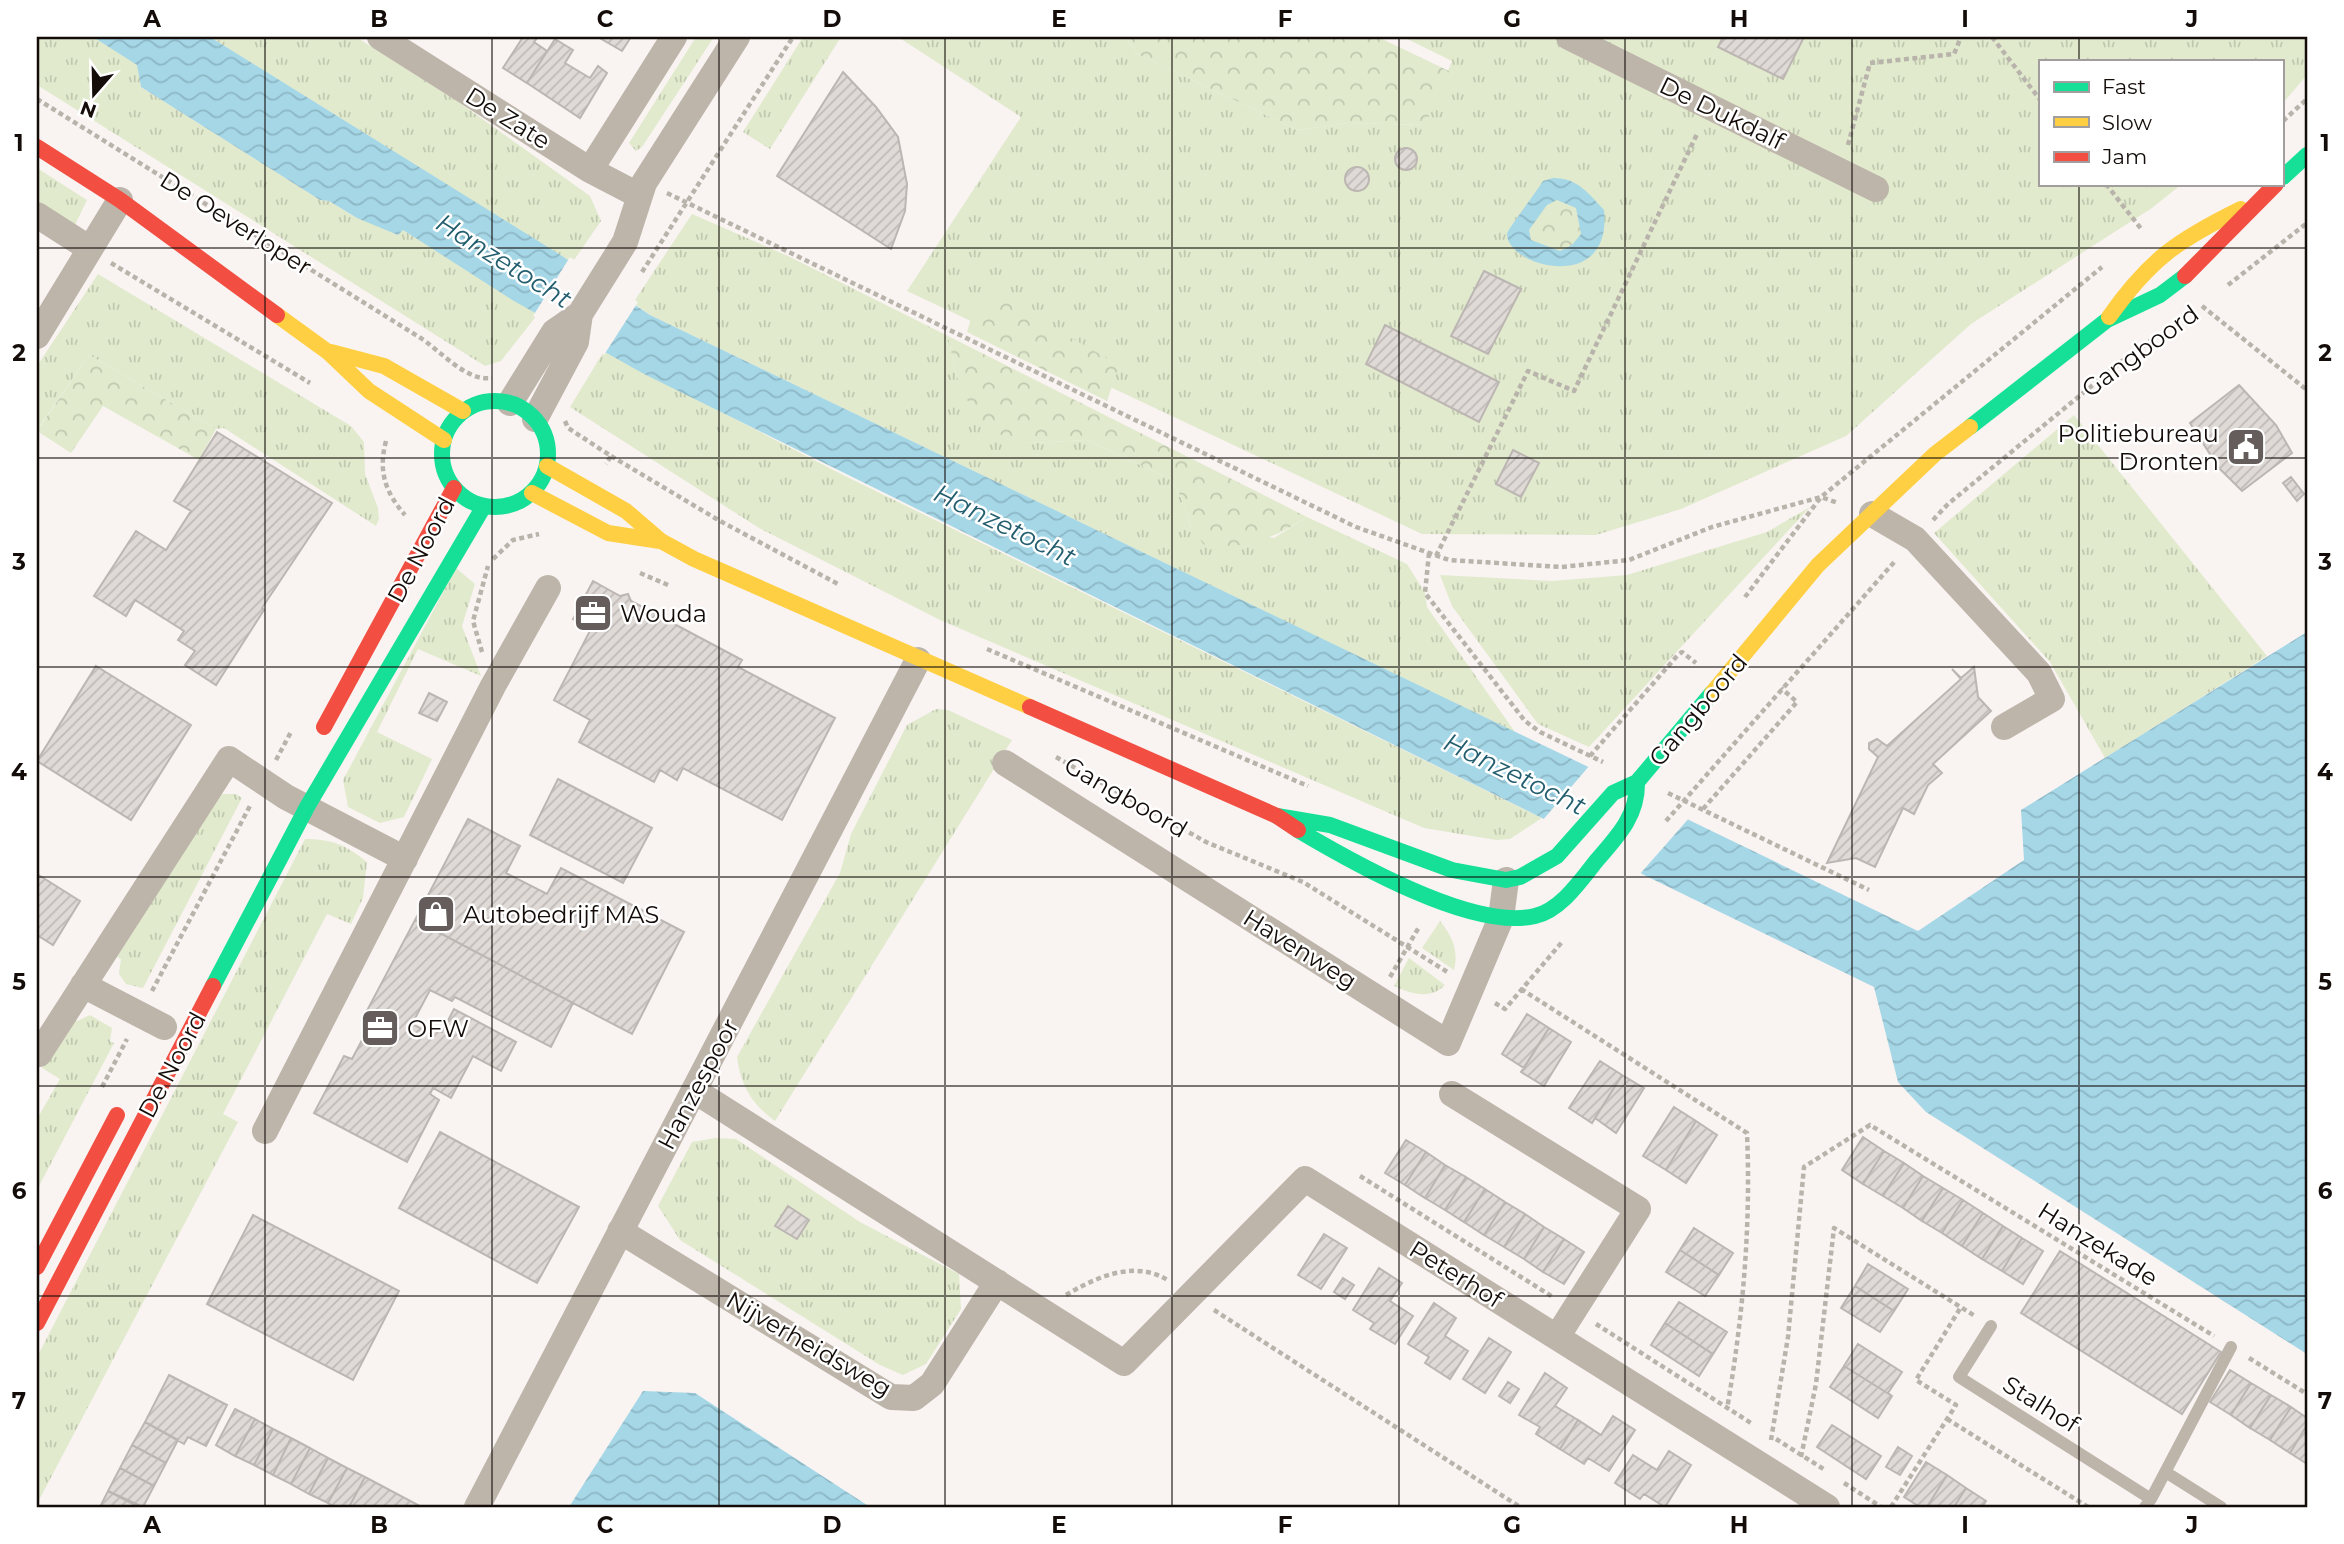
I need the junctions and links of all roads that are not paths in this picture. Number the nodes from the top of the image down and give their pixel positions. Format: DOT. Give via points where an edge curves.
graph roads {
  1 [pos="380,37"];
  2 [pos="674,37"];
  3 [pos="737,37"];
  4 [pos="1569,37"];
  5 [pos="37,147"];
  6 [pos="2307,155"];
  7 [pos="590,170"];
  8 [pos="2284,176"];
  9 [pos="2274,186"];
  10 [pos="641,189"];
  11 [pos="1876,189"];
  12 [pos="120,200"];
  13 [pos="2257,200"];
  14 [pos="37,215"];
  15 [pos="90,249"];
  16 [pos="580,314"];
  17 [pos="2107,320"];
  18 [pos="37,336"];
  19 [pos="328,352"];
  20 [pos="510,403"];
  21 [pos="463,411"];
  22 [pos="535,419"];
  23 [pos="444,440"];
  24 [pos="547,466"];
  25 [pos="454,488"];
  26 [pos="532,493"];
  27 [pos="484,506"];
  28 [pos="1872,514"];
  29 [pos="661,541"];
  30 [pos="548,588"];
  31 [pos="918,660"];
  32 [pos="2004,727"];
  33 [pos="317,740"];
  34 [pos="1005,763"];
  35 [pos="1637,782"];
  36 [pos="291,800"];
  37 [pos="1277,816"];
  38 [pos="405,859"];
  39 [pos="1506,880"];
  40 [pos="1501,918"];
  41 [pos="83,985"];
  42 [pos="164,1027"];
  43 [pos="39,1054"];
  44 [pos="695,1091"];
  45 [pos="1452,1094"];
  46 [pos="126,1098"];
  47 [pos="265,1130"];
  48 [pos="620,1231"];
  49 [pos="37,1266"];
  50 [pos="997,1282"];
  51 [pos="37,1323"];
  52 [pos="1991,1326"];
  53 [pos="1557,1337"];
  54 [pos="2231,1347"];
  55 [pos="2167,1473"];
  56 [pos="2148,1503"];
  57 [pos="477,1507"];
  58 [pos="1827,1507"];
  59 [pos="2221,1507"];
  1 -- 7 [label="street, De Zate"];
  2 -- 7 [label="street"];
  3 -- 10 [label="street"];
  4 -- 11 [label="street, De Dukdalf"];
  5 -- 12 [label="main road, De Oeverloper"];
  6 -- 8 [label="main road"];
  7 -- 10 [label="street, De Zate"];
  9 -- 13 [label="main road, Gangboord"];
  10 -- 16 [label="street" via="625,243"];
  12 -- 15 [label="street"];
  12 -- 19 [label="main road, De Oeverloper"];
  13 -- 17 [label="main road, Gangboord" via="2182,279"];
  13 -- 17 [label="main road, Gangboord" via="2193,233 2163,255 2143,271"];
  14 -- 15 [label="street"];
  15 -- 18 [label="street"];
  16 -- 20 [label="street" via="554,332 513,377"];
  16 -- 22 [label="street" via="576,342"];
  17 -- 28 [label="main road, Gangboord" via="1935,454"];
  19 -- 21 [label="main road, De Oeverloper" via="384,366"];
  19 -- 23 [label="main road, De Oeverloper" via="369,391"];
  20 -- 21 [label="main road" via="494,401"];
  20 -- 22 [label="main road"];
  21 -- 23 [label="main road"];
  22 -- 24 [label="main road" via="544,433"];
  23 -- 25 [label="main road" via="442,457"];
  24 -- 26 [label="main road"];
  24 -- 29 [label="main road, Gangboord" via="626,511"];
  25 -- 27 [label="main road"];
  25 -- 33 [label="main road, De Noord"];
  26 -- 27 [label="main road" via="509,505"];
  26 -- 29 [label="main road, Gangboord" via="608,533"];
  27 -- 36 [label="main road, De Noord"];
  28 -- 32 [label="street" via="1915,539 2039,673 2052,699"];
  28 -- 35 [label="main road, Gangboord" via="1818,565"];
  29 -- 31 [label="main road, Gangboord"];
  30 -- 38 [label="street"];
  31 -- 37 [label="main road, Gangboord"];
  31 -- 44 [label="street, Hanzespoor"];
  34 -- 40 [label="street, Havenweg" via="1448,1043"];
  35 -- 39 [label="main road, Gangboord" via="1613,793 1545,865"];
  35 -- 40 [label="main road, Gangboord" via="1636,806 1572,890 1538,915"];
  36 -- 38 [label="street"];
  36 -- 41 [label="street" via="229,758"];
  36 -- 51 [label="main road, De Noord"];
  37 -- 39 [label="main road, Gangboord" via="1330,825 1452,870"];
  37 -- 40 [label="main road, Gangboord" via="1318,844 1436,898"];
  38 -- 47 [label="street"];
  39 -- 40 [label="street, Havenweg"];
  41 -- 42 [label="street, De Noord"];
  41 -- 43 [label="street"];
  44 -- 48 [label="street, Hanzespoor"];
  44 -- 50 [label="street"];
  45 -- 53 [label="street" via="1638,1209"];
  46 -- 49 [label="main road, De Noord"];
  48 -- 50 [label="street, Nijverheidsweg" via="891,1397 914,1398 932,1384"];
  48 -- 57 [label="street, Hanzespoor"];
  50 -- 53 [label="street, Peterhof" via="1124,1363 1305,1179"];
  52 -- 56 [label="lane, Stalhof" via="1959,1377"];
  53 -- 58 [label="street, Peterhof"];
  54 -- 55 [label="lane, Stalhof"];
  55 -- 56 [label="lane, Stalhof"];
  55 -- 59 [label="lane"];
}
